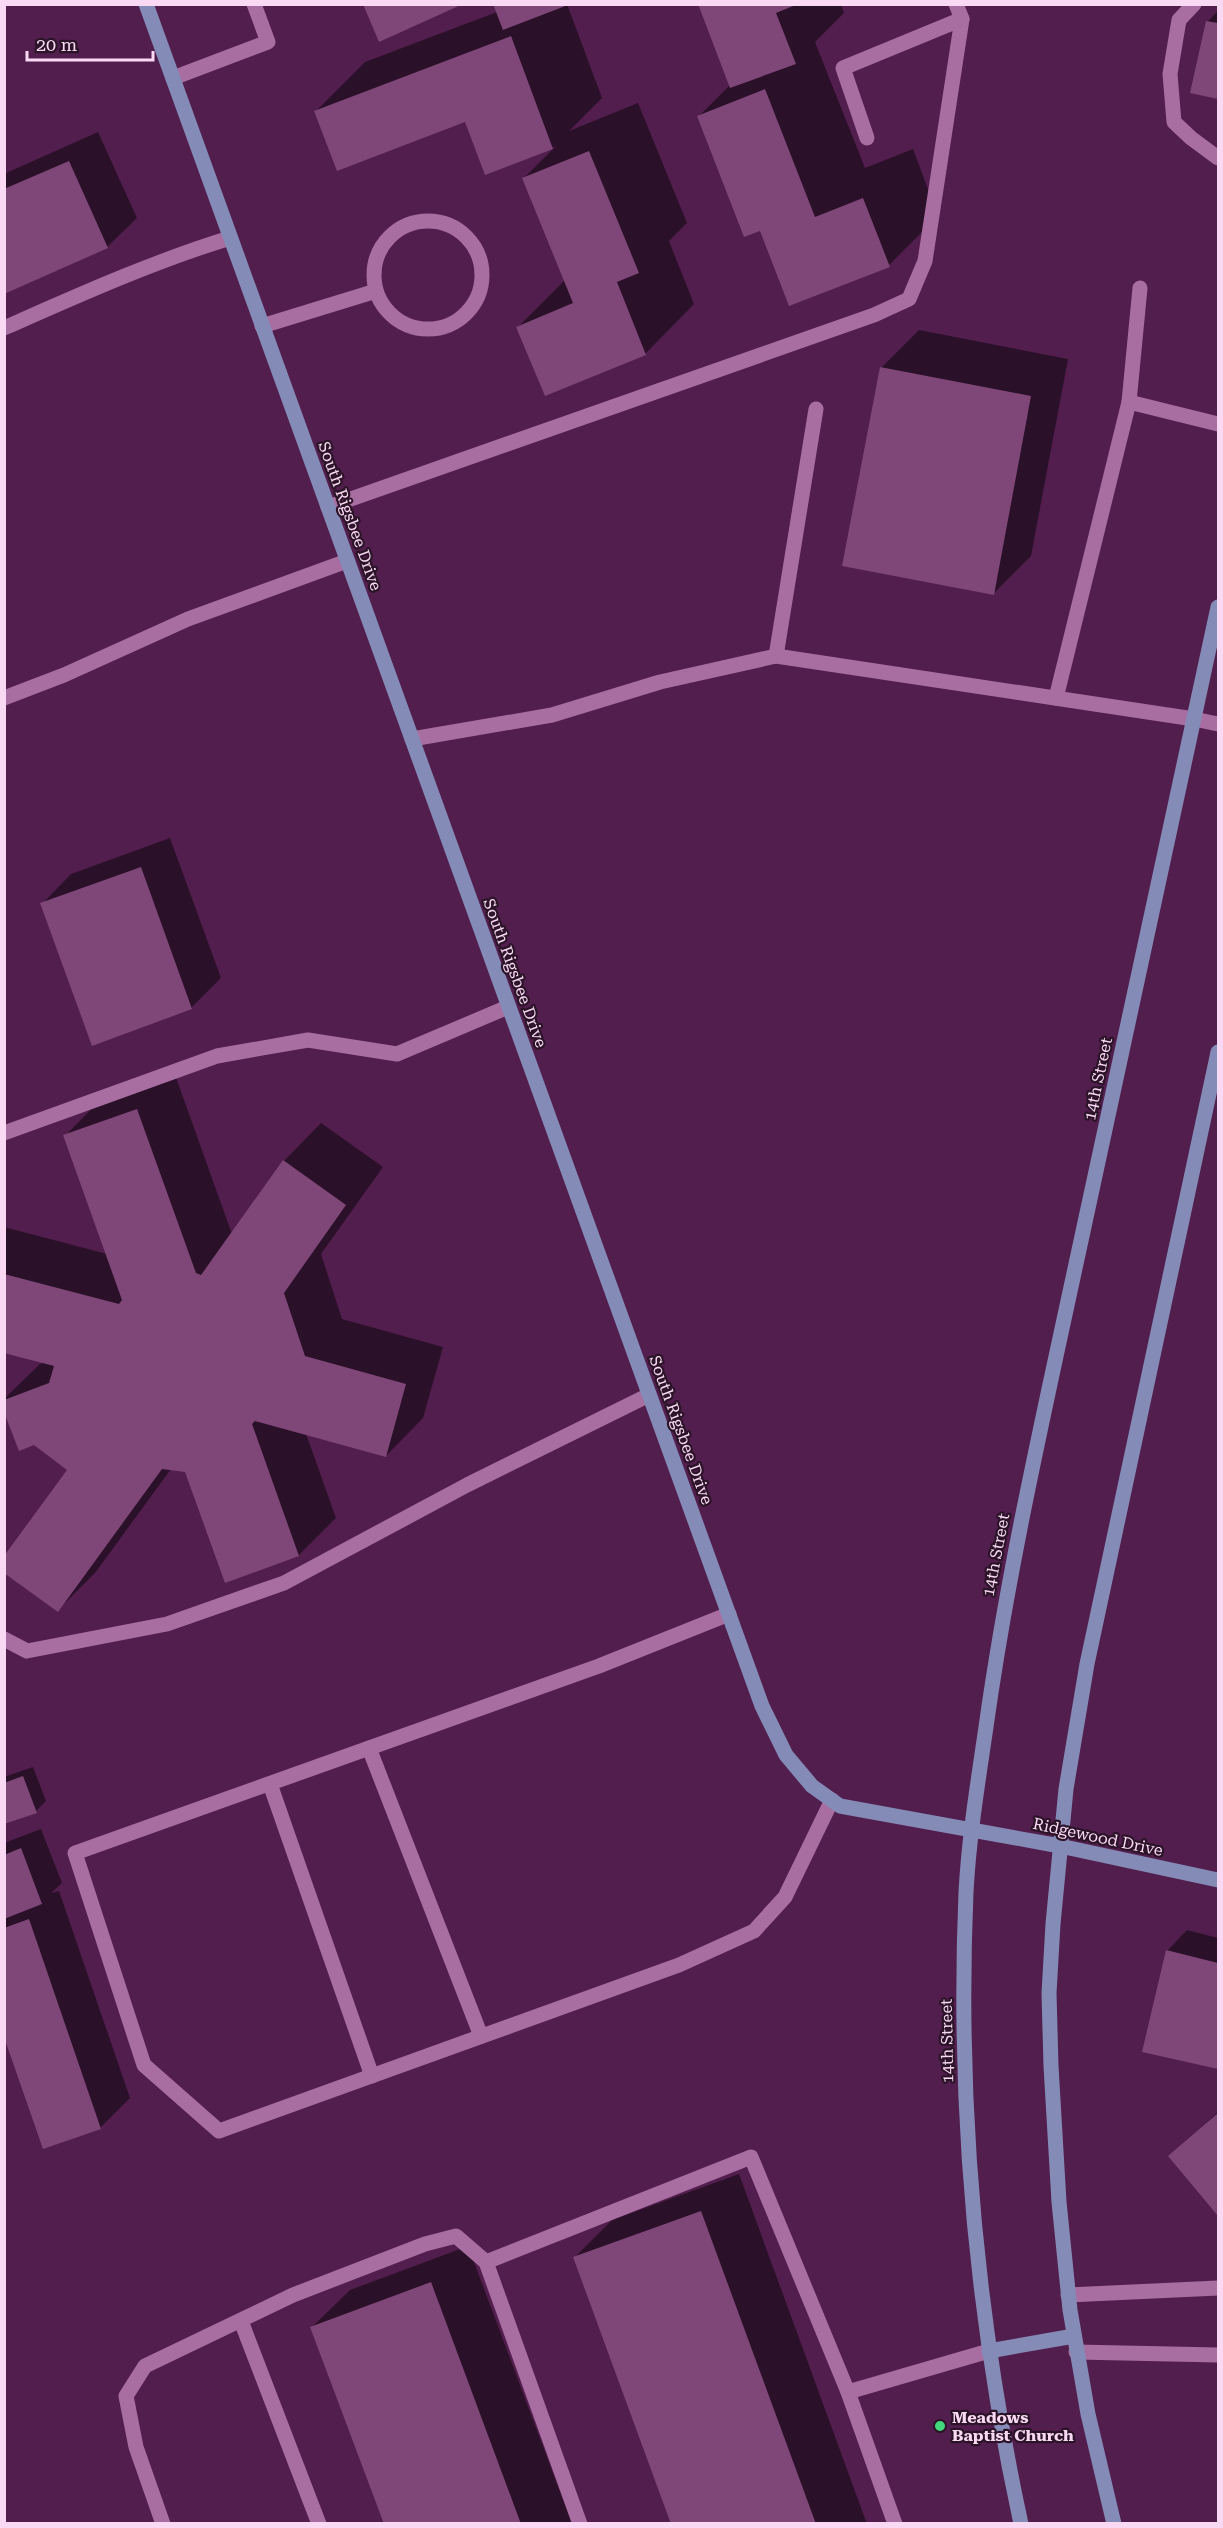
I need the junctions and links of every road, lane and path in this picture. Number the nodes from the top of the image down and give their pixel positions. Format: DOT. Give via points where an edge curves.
graph roads {
  1 [pos="146,4"];
  2 [pos="254,4"];
  3 [pos="1194,4"];
  4 [pos="959,12"];
  5 [pos="173,78"];
  6 [pos="867,138"];
  7 [pos="1218,158"];
  8 [pos="230,238"];
  9 [pos="1140,288"];
  10 [pos="376,291"];
  11 [pos="262,326"];
  12 [pos="4,328"];
  13 [pos="1129,402"];
  14 [pos="816,409"];
  15 [pos="1218,424"];
  16 [pos="328,507"];
  17 [pos="347,561"];
  18 [pos="1218,607"];
  19 [pos="776,656"];
  20 [pos="4,698"];
  21 [pos="1056,698"];
  22 [pos="1194,719"];
  23 [pos="1218,724"];
  24 [pos="412,739"];
  25 [pos="508,1007"];
  26 [pos="1218,1052"];
  27 [pos="4,1133"];
  28 [pos="649,1395"];
  29 [pos="729,1614"];
  30 [pos="4,1639"];
  31 [pos="369,1748"];
  32 [pos="270,1784"];
  33 [pos="832,1800"];
  34 [pos="971,1831"];
  35 [pos="1060,1846"];
  36 [pos="1218,1880"];
  37 [pos="481,2036"];
  38 [pos="372,2076"];
  39 [pos="486,2262"];
  40 [pos="1218,2288"];
  41 [pos="1068,2295"];
  42 [pos="241,2321"];
  43 [pos="1074,2336"];
  44 [pos="989,2351"];
  45 [pos="1077,2352"];
  46 [pos="1218,2355"];
  47 [pos="848,2392"];
  48 [pos="163,2523"];
  49 [pos="318,2523"];
  50 [pos="580,2523"];
  51 [pos="895,2523"];
  52 [pos="1021,2523"];
  53 [pos="1114,2523"];
  1 -- 5 [label="main road, South Rigsbee Drive"];
  2 -- 5 [label="street" via="268,42"];
  3 -- 7 [label="street" via="1179,20 1170,74 1174,122"];
  4 -- 6 [label="street" via="843,68"];
  4 -- 16 [label="street" via="925,261 909,299 874,315"];
  5 -- 8 [label="main road, South Rigsbee Drive"];
  8 -- 11 [label="main road, South Rigsbee Drive"];
  8 -- 12 [label="street" via="126,274"];
  9 -- 13 [label="street"];
  10 -- 10 [label="street" via="378,255 400,228 417,222 436,221 468,237 483,269 482,287 464,317 431,330 405,324 384,308"];
  10 -- 11 [label="street"];
  11 -- 16 [label="main road, South Rigsbee Drive"];
  13 -- 15 [label="street"];
  13 -- 21 [label="street"];
  14 -- 19 [label="street"];
  16 -- 17 [label="main road, South Rigsbee Drive"];
  17 -- 20 [label="street" via="188,619"];
  17 -- 24 [label="main road, South Rigsbee Drive"];
  18 -- 22 [label="main road, 14th Street"];
  19 -- 21 [label="street"];
  19 -- 24 [label="street" via="660,682 552,715"];
  21 -- 22 [label="street"];
  22 -- 23 [label="street"];
  22 -- 34 [label="main road, 14th Street" via="1015,1546"];
  24 -- 25 [label="main road, South Rigsbee Drive"];
  25 -- 27 [label="street" via="397,1054 308,1040 217,1056"];
  25 -- 28 [label="main road, South Rigsbee Drive"];
  26 -- 35 [label="main road" via="1087,1664"];
  28 -- 29 [label="main road, South Rigsbee Drive"];
  28 -- 30 [label="street" via="467,1485 284,1583 166,1624 27,1651"];
  29 -- 31 [label="street" via="599,1666"];
  29 -- 33 [label="main road, South Rigsbee Drive" via="762,1706 786,1755 812,1786"];
  31 -- 32 [label="street"];
  31 -- 37 [label="street"];
  32 -- 38 [label="street"];
  32 -- 38 [label="street" via="75,1853 144,2064 219,2131"];
  33 -- 34 [label="main road, South Rigsbee Drive" via="840,1806"];
  33 -- 37 [label="street" via="785,1897 754,1931 679,1965"];
  34 -- 35 [label="main road, Ridgewood Drive"];
  34 -- 44 [label="main road, 14th Street" via="966,1892 966,2108 975,2238"];
  35 -- 36 [label="main road, Ridgewood Drive"];
  35 -- 41 [label="main road" via="1049,1993 1059,2202"];
  37 -- 38 [label="street"];
  39 -- 42 [label="street" via="456,2236 304,2290"];
  39 -- 47 [label="street" via="751,2157"];
  39 -- 50 [label="street"];
  40 -- 41 [label="street"];
  41 -- 43 [label="main road"];
  42 -- 48 [label="street" via="145,2366 126,2396 136,2447"];
  42 -- 49 [label="street"];
  43 -- 44 [label="main road"];
  43 -- 45 [label="main road"];
  44 -- 47 [label="street"];
  44 -- 52 [label="main road, 14th Street"];
  45 -- 46 [label="street"];
  45 -- 53 [label="main road"];
  47 -- 51 [label="street"];
}
